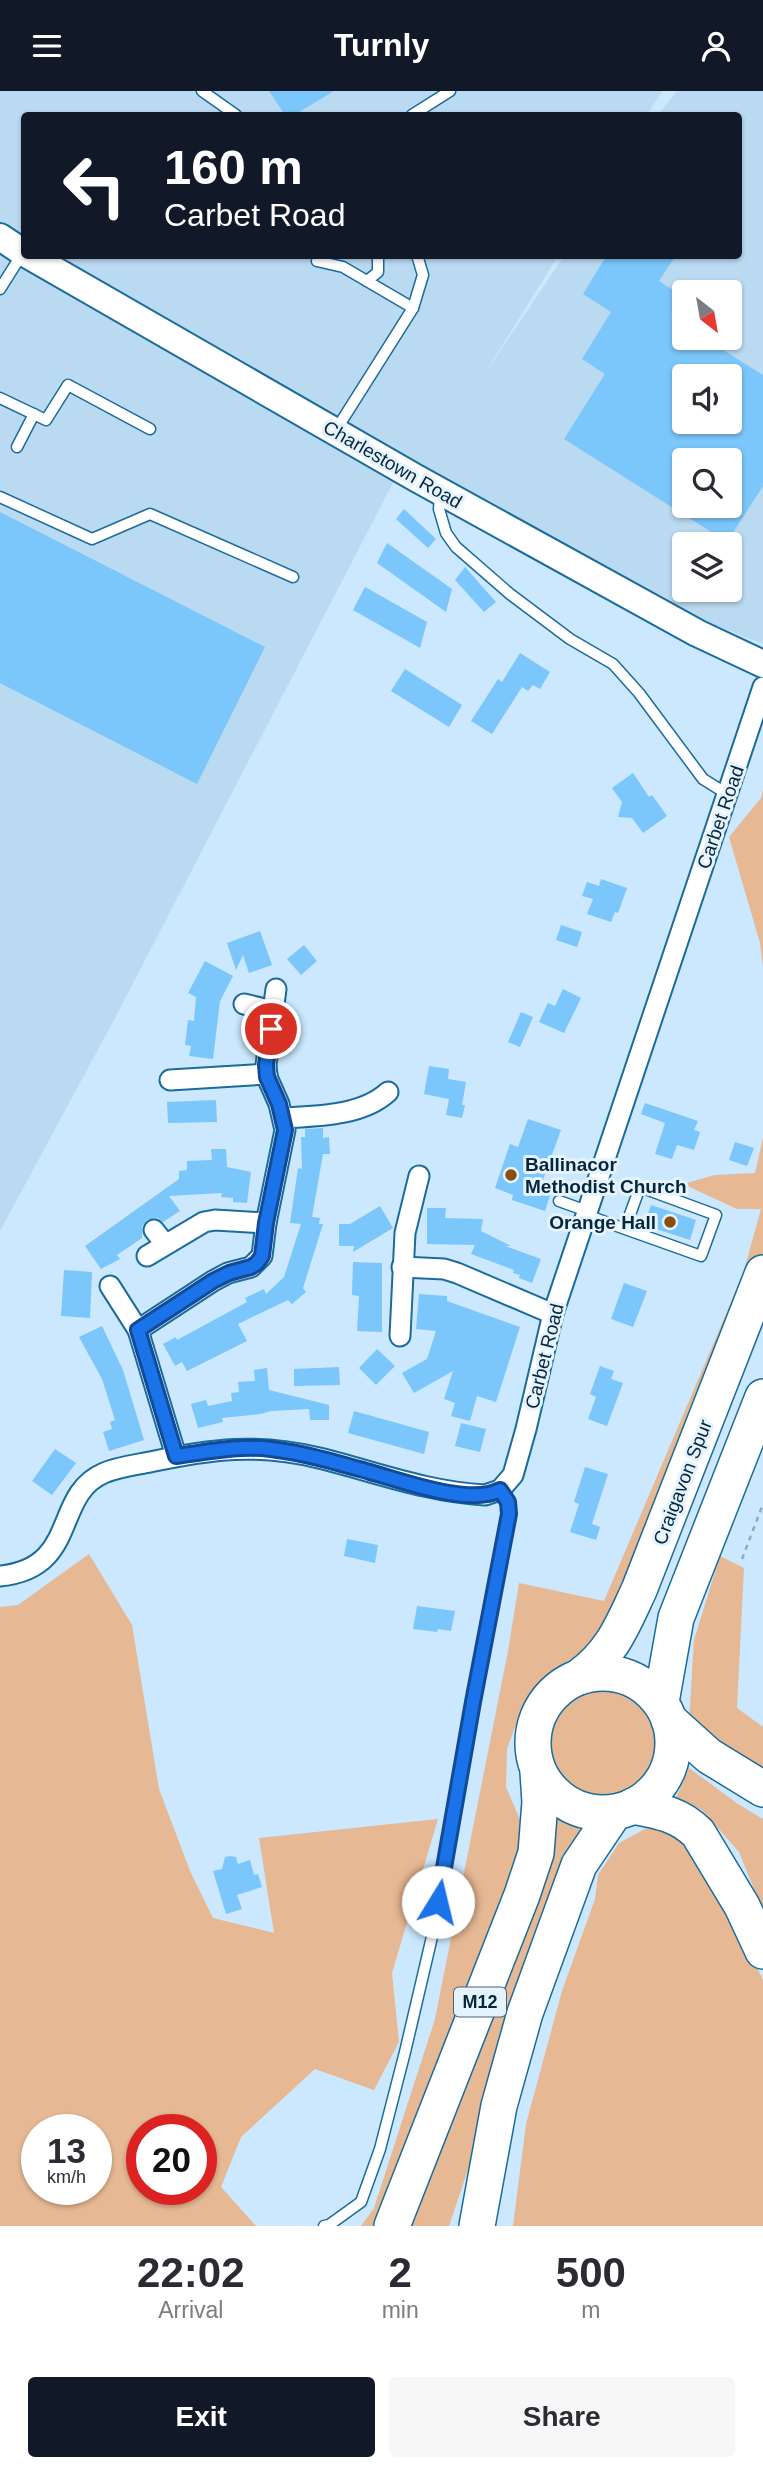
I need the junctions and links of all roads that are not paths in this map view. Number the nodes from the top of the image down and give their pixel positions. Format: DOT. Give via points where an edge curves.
graph roads {
  1 [pos="201,91"];
  2 [pos="450,91"];
  3 [pos="222,112"];
  4 [pos="422,112"];
  5 [pos="0,237"];
  6 [pos="21,251"];
  7 [pos="21,259"];
  8 [pos="34,259"];
  9 [pos="378,259"];
  10 [pos="418,259"];
  11 [pos="317,261"];
  12 [pos="368,281"];
  13 [pos="0,289"];
  14 [pos="413,308"];
  15 [pos="0,398"];
  16 [pos="34,414"];
  17 [pos="150,429"];
  18 [pos="335,431"];
  19 [pos="17,447"];
  20 [pos="441,492"];
  21 [pos="0,497"];
  22 [pos="293,577"];
  23 [pos="763,664"];
  24 [pos="763,687"];
  25 [pos="727,794"];
  26 [pos="276,989"];
  27 [pos="244,1005"];
  28 [pos="273,1011"];
  29 [pos="267,1074"];
  30 [pos="170,1080"];
  31 [pos="388,1091"];
  32 [pos="283,1118"];
  33 [pos="419,1176"];
  34 [pos="559,1201"];
  35 [pos="587,1213"];
  36 [pos="266,1223"];
  37 [pos="625,1228"];
  38 [pos="147,1256"];
  39 [pos="402,1267"];
  40 [pos="763,1273"];
  41 [pos="110,1286"];
  42 [pos="553,1314"];
  43 [pos="138,1330"];
  44 [pos="400,1336"];
  45 [pos="763,1397"];
  46 [pos="176,1456"];
  47 [pos="500,1490"];
  48 [pos="0,1576"];
  49 [pos="579,1677"];
  50 [pos="665,1711"];
  51 [pos="538,1772"];
  52 [pos="763,1789"];
  53 [pos="624,1810"];
  54 [pos="763,1951"];
  55 [pos="324,2226"];
  56 [pos="393,2226"];
  57 [pos="477,2226"];
  1 -- 3 [label="lane"];
  2 -- 4 [label="lane"];
  5 -- 6 [label="main road, Charlestown Road"];
  7 -- 13 [label="lane"];
  8 -- 18 [label="main road, Charlestown Road"];
  9 -- 12 [label="lane" via="378,272"];
  10 -- 14 [label="lane" via="423,275"];
  11 -- 12 [label="lane" via="343,267"];
  12 -- 14 [label="lane"];
  14 -- 18 [label="lane"];
  15 -- 16 [label="lane"];
  16 -- 17 [label="lane" via="46,421 68,385"];
  16 -- 19 [label="lane"];
  18 -- 20 [label="main road, Charlestown Road"];
  20 -- 23 [label="main road, Charlestown Road" via="697,633"];
  20 -- 25 [label="lane" via="439,509 456,547 537,615 613,664 703,779"];
  21 -- 22 [label="lane" via="92,539 150,514"];
  24 -- 25 [label="street, Carbet Road"];
  25 -- 35 [label="street, Carbet Road"];
  26 -- 28 [label="street"];
  27 -- 28 [label="street"];
  28 -- 29 [label="street"];
  29 -- 30 [label="street"];
  29 -- 32 [label="street"];
  31 -- 32 [label="street" via="375,1102 339,1112"];
  32 -- 36 [label="street" via="285,1130"];
  33 -- 39 [label="street"];
  34 -- 35 [label="lane"];
  35 -- 37 [label="lane"];
  35 -- 42 [label="street, Carbet Road"];
  36 -- 38 [label="street" via="204,1222 160,1237"];
  36 -- 43 [label="street" via="257,1263 213,1281"];
  37 -- 37 [label="lane" via="701,1256 716,1215 640,1187"];
  39 -- 42 [label="street" via="457,1273"];
  39 -- 44 [label="street"];
  40 -- 49 [label="highway, Craigavon Spur / M12" via="619,1634 599,1663"];
  41 -- 43 [label="street"];
  42 -- 47 [label="street, Carbet Road" via="513,1475"];
  43 -- 46 [label="street"];
  45 -- 50 [label="highway, M12" via="676,1618"];
  46 -- 47 [label="street" via="269,1448 429,1489 485,1495"];
  46 -- 48 [label="street" via="101,1474 79,1495 50,1553 26,1570"];
  47 -- 55 [label="lane" via="509,1514 435,1924 405,2052 361,2201"];
  49 -- 50 [label="highway, M12" via="601,1672 622,1675 646,1687"];
  49 -- 51 [label="highway, M12" via="562,1685 539,1713 533,1740"];
  50 -- 52 [label="highway" via="709,1756"];
  50 -- 53 [label="highway, M12" via="673,1739 670,1763 657,1788"];
  51 -- 53 [label="highway" via="562,1801 578,1809 597,1813"];
  51 -- 56 [label="highway, M12" via="536,1853"];
  53 -- 54 [label="highway" via="673,1815 698,1833"];
  53 -- 57 [label="highway, M12" via="579,1865 525,2013 499,2106"];
}
